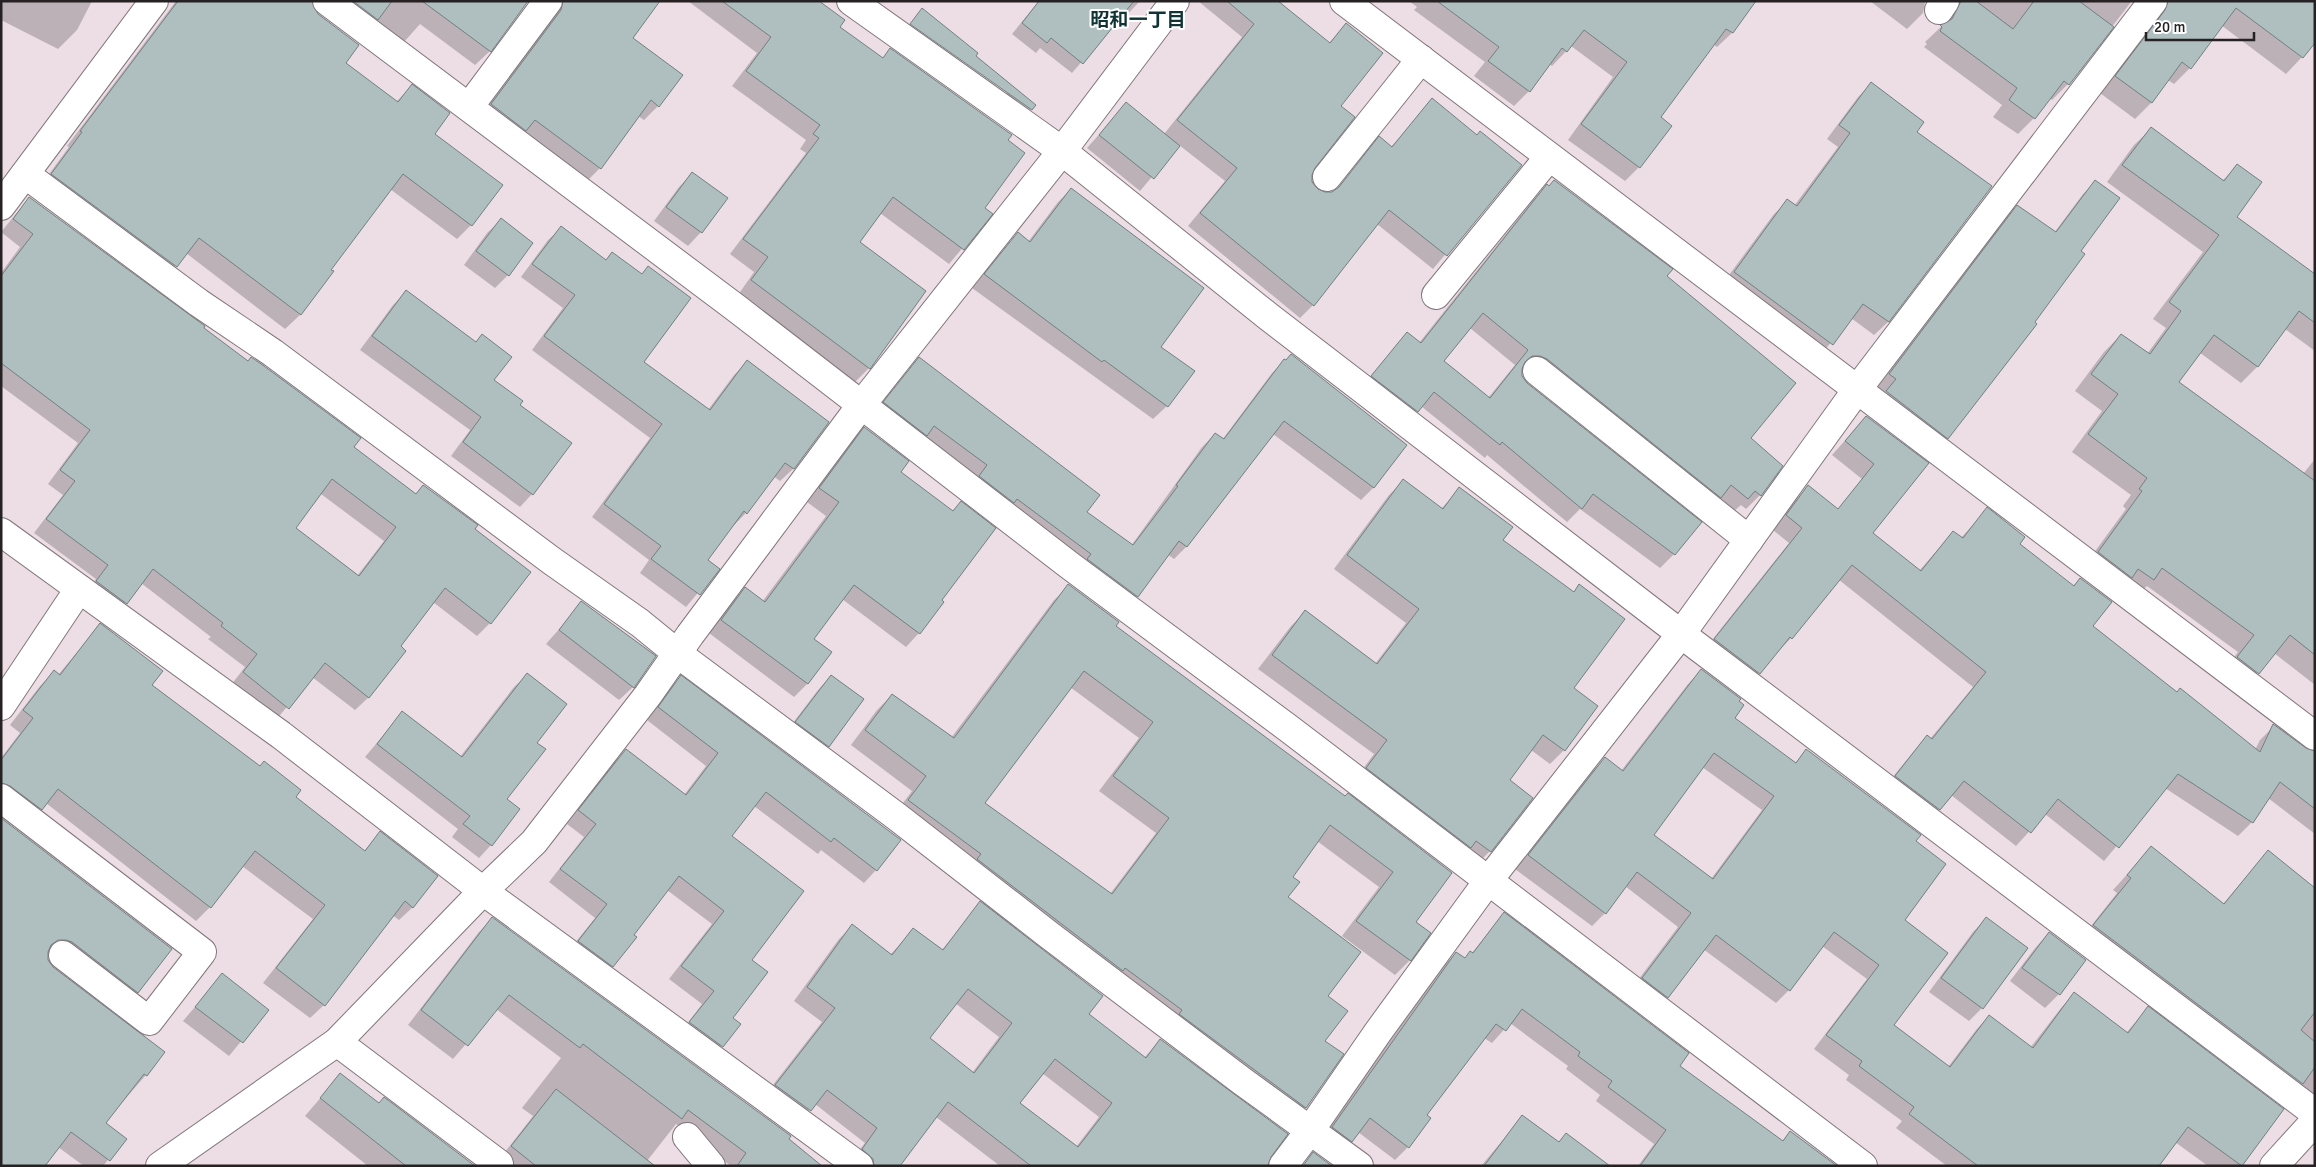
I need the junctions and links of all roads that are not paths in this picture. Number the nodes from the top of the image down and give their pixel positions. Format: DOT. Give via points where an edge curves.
graph roads {
  1 [pos="154,1"];
  2 [pos="327,1"];
  3 [pos="548,1"];
  4 [pos="851,1"];
  5 [pos="1175,1"];
  6 [pos="1344,1"];
  7 [pos="2153,1"];
  8 [pos="1421,59"];
  9 [pos="469,107"];
  10 [pos="1062,151"];
  11 [pos="1549,157"];
  12 [pos="25,174"];
  13 [pos="1327,177"];
  14 [pos="1,206"];
  15 [pos="1436,295"];
  16 [pos="1537,372"];
  17 [pos="1856,391"];
  18 [pos="862,404"];
  19 [pos="1,532"];
  20 [pos="1749,540"];
  21 [pos="79,589"];
  22 [pos="1681,634"];
  23 [pos="678,654"];
  24 [pos="1,706"];
  25 [pos="2315,736"];
  26 [pos="1,798"];
  27 [pos="1488,881"];
  28 [pos="483,891"];
  29 [pos="63,955"];
  30 [pos="337,1042"];
  31 [pos="2315,1113"];
  32 [pos="2315,1120"];
  33 [pos="1311,1129"];
  34 [pos="687,1137"];
  35 [pos="1851,1162"];
  36 [pos="499,1164"];
  37 [pos="160,1166"];
  38 [pos="711,1166"];
  39 [pos="859,1166"];
  40 [pos="1283,1166"];
  41 [pos="1359,1166"];
  42 [pos="2274,1166"];
  1 -- 12 [label="street"];
  2 -- 9 [label="street"];
  3 -- 9 [label="street"];
  4 -- 10 [label="street"];
  5 -- 10 [label="street"];
  6 -- 8 [label="street"];
  7 -- 17 [label="street"];
  8 -- 11 [label="street"];
  8 -- 13 [label="street"];
  9 -- 18 [label="street"];
  10 -- 18 [label="street"];
  10 -- 22 [label="street" via="1269,317"];
  11 -- 15 [label="street"];
  11 -- 17 [label="street"];
  12 -- 14 [label="street"];
  12 -- 23 [label="street"];
  16 -- 20 [label="street"];
  17 -- 20 [label="street"];
  17 -- 25 [label="street"];
  18 -- 23 [label="street"];
  18 -- 27 [label="street"];
  19 -- 21 [label="street"];
  20 -- 22 [label="street"];
  21 -- 24 [label="street"];
  21 -- 28 [label="street" via="281,735"];
  22 -- 27 [label="street"];
  22 -- 31 [label="street"];
  23 -- 28 [label="street" via="534,842"];
  23 -- 33 [label="street" via="1242,1081"];
  26 -- 29 [label="street" via="202,952 149,1021"];
  27 -- 33 [label="street"];
  27 -- 35 [label="street"];
  28 -- 30 [label="street"];
  28 -- 39 [label="street"];
  30 -- 36 [label="street"];
  30 -- 37 [label="street"];
  32 -- 42 [label="street"];
  33 -- 40 [label="street"];
  33 -- 41 [label="street"];
  34 -- 38 [label="street"];
}
